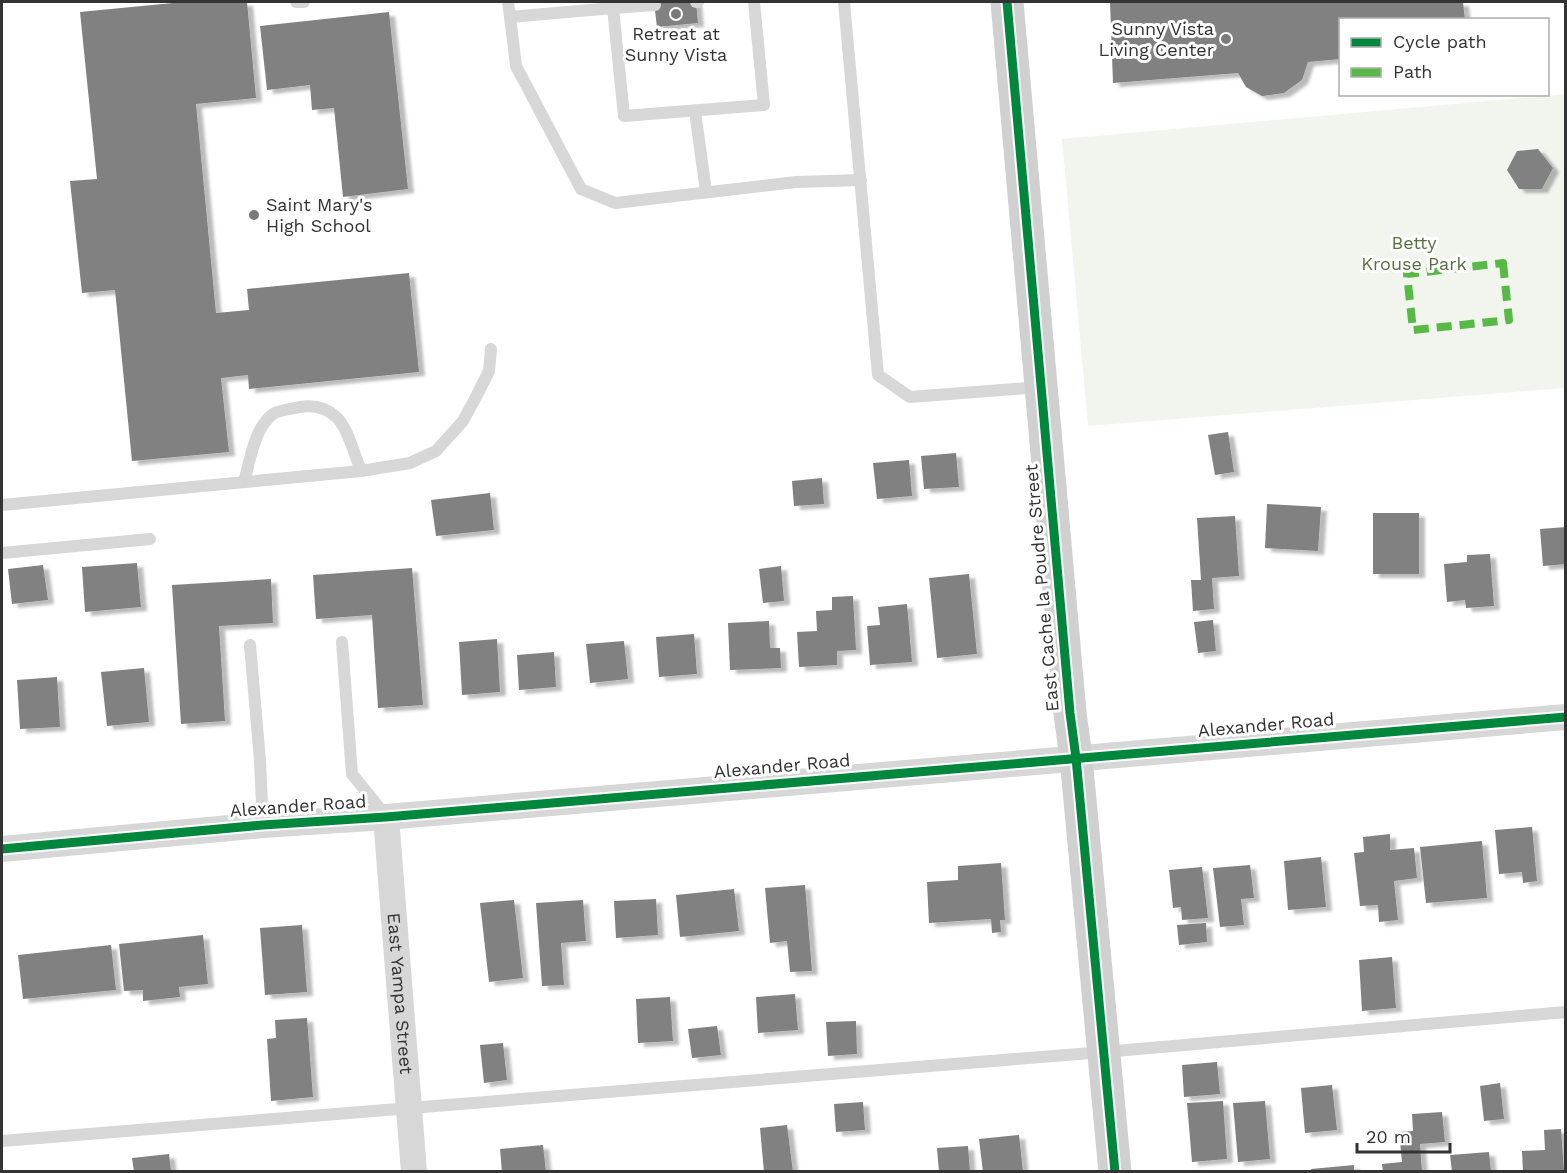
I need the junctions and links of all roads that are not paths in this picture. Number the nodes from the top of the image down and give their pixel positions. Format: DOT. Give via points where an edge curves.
graph roads {
  1 [pos="296,2"];
  2 [pos="304,2"];
  3 [pos="508,2"];
  4 [pos="754,2"];
  5 [pos="844,2"];
  6 [pos="1007,2"];
  7 [pos="655,5"];
  8 [pos="613,8"];
  9 [pos="510,17"];
  10 [pos="695,111"];
  11 [pos="861,180"];
  12 [pos="706,192"];
  13 [pos="492,349"];
  14 [pos="1041,387"];
  15 [pos="361,471"];
  16 [pos="244,482"];
  17 [pos="2,506"];
  18 [pos="150,539"];
  19 [pos="2,553"];
  20 [pos="342,642"];
  21 [pos="250,645"];
  22 [pos="1566,717"];
  23 [pos="1076,758"];
  24 [pos="386,817"];
  25 [pos="263,825"];
  26 [pos="2,849"];
  27 [pos="1566,1012"];
  28 [pos="1103,1052"];
  29 [pos="409,1109"];
  30 [pos="2,1141"];
  31 [pos="414,1172"];
  32 [pos="1115,1172"];
  1 -- 2 [label="lane"];
  3 -- 9 [label="lane"];
  4 -- 10 [label="lane" via="764,105"];
  5 -- 11 [label="lane"];
  6 -- 14 [label="street, East Cache la Poudre Street"];
  7 -- 8 [label="lane"];
  8 -- 9 [label="lane"];
  8 -- 10 [label="lane" via="624,116"];
  9 -- 12 [label="lane" via="516,66 581,189 615,203"];
  10 -- 12 [label="lane"];
  11 -- 12 [label="lane" via="796,182"];
  11 -- 14 [label="lane" via="878,375 910,397"];
  13 -- 15 [label="lane" via="489,371 463,421 436,451 410,463"];
  14 -- 23 [label="street, East Cache la Poudre Street"];
  15 -- 16 [label="lane"];
  15 -- 16 [label="lane" via="336,416 320,407 304,407 274,413 263,425"];
  16 -- 17 [label="lane"];
  18 -- 19 [label="lane"];
  20 -- 24 [label="lane" via="352,774"];
  21 -- 25 [label="lane"];
  22 -- 23 [label="street, Alexander Road"];
  23 -- 24 [label="street, Alexander Road"];
  23 -- 28 [label="street, East Cache la Poudre Street"];
  24 -- 25 [label="street, Alexander Road"];
  24 -- 29 [label="street, East Yampa Street"];
  25 -- 26 [label="street, Alexander Road"];
  27 -- 28 [label="lane"];
  28 -- 29 [label="lane"];
  28 -- 32 [label="street, East Cache la Poudre Street"];
  29 -- 30 [label="lane"];
  29 -- 31 [label="street, East Yampa Street"];
}
